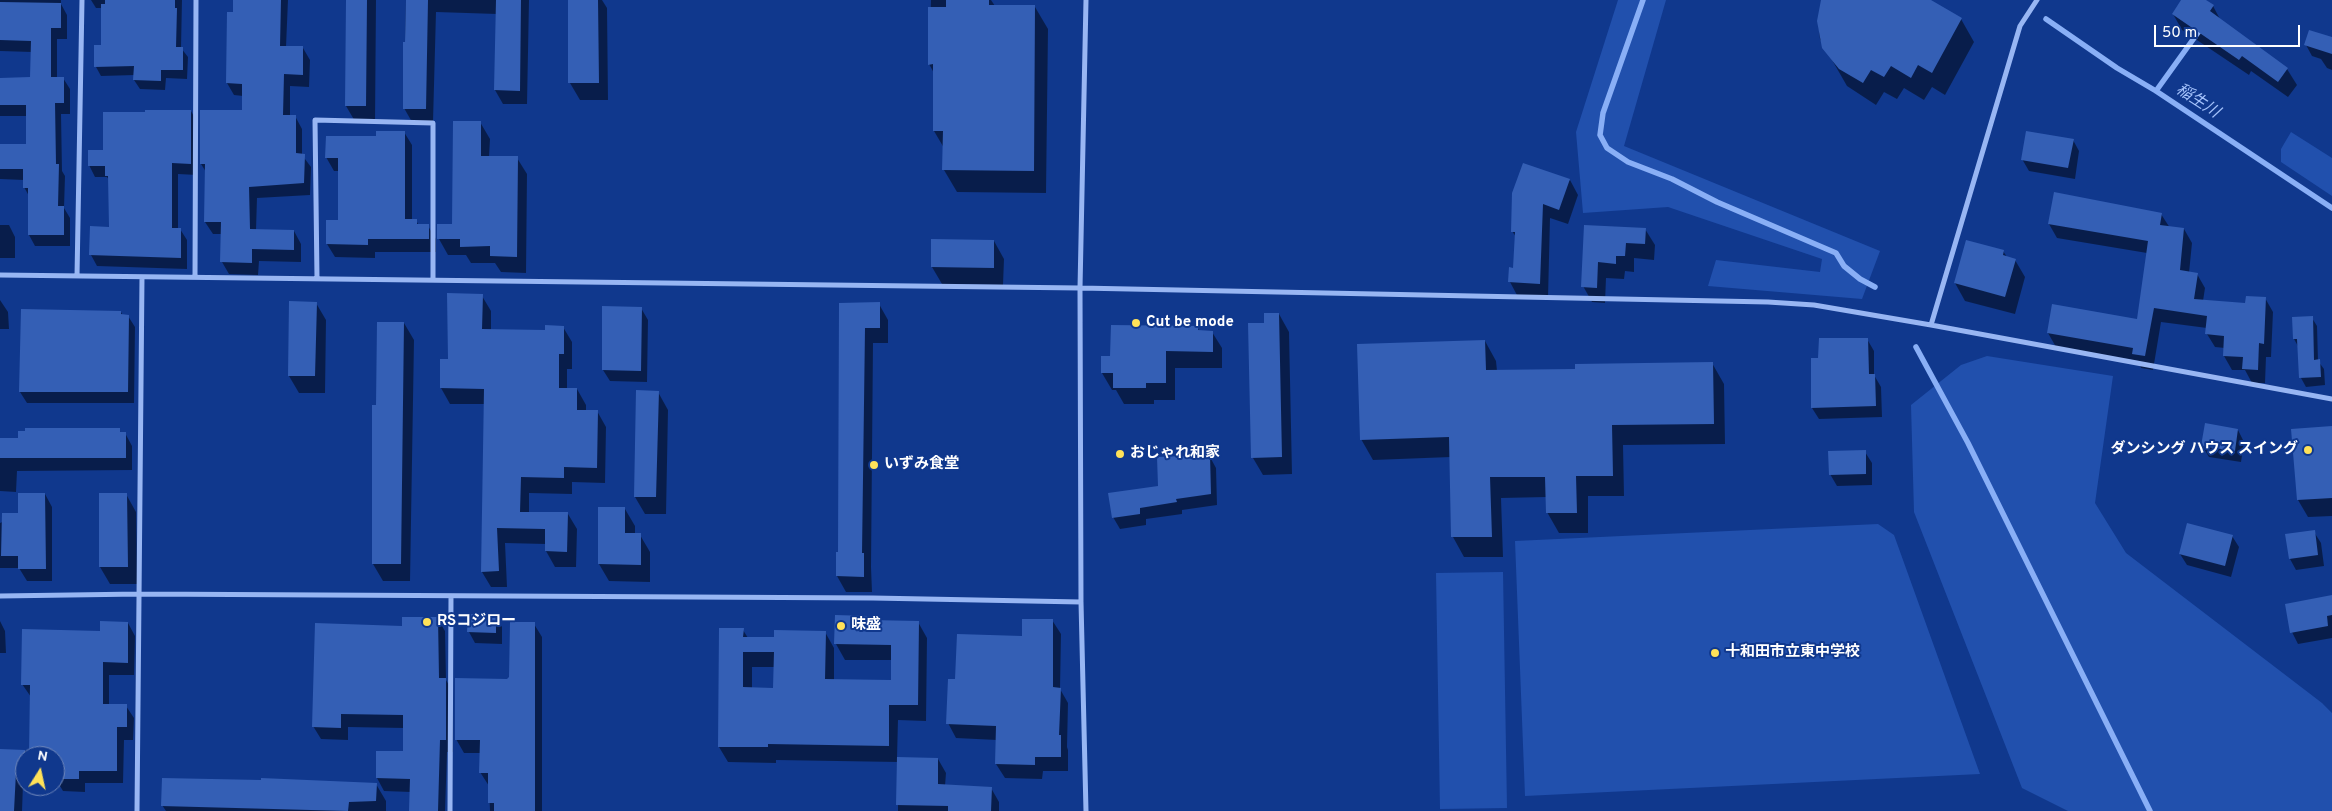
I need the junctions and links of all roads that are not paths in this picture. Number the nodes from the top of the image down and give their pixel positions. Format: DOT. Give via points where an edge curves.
graph roads {
  1 [pos="82,0"];
  2 [pos="196,0"];
  3 [pos="1086,0"];
  4 [pos="2037,0"];
  5 [pos="0,275"];
  6 [pos="77,276"];
  7 [pos="142,277"];
  8 [pos="195,277"];
  9 [pos="317,278"];
  10 [pos="433,279"];
  11 [pos="1080,288"];
  12 [pos="1931,325"];
  13 [pos="2332,399"];
  14 [pos="140,594"];
  15 [pos="0,596"];
  16 [pos="451,596"];
  17 [pos="1081,602"];
  18 [pos="138,811"];
  19 [pos="450,811"];
  20 [pos="1086,811"];
  1 -- 6 [label="street"];
  2 -- 8 [label="street"];
  3 -- 11 [label="street"];
  4 -- 12 [label="street" via="2020,26"];
  5 -- 6 [label="street"];
  6 -- 7 [label="street"];
  7 -- 8 [label="street"];
  7 -- 14 [label="street"];
  8 -- 9 [label="street"];
  9 -- 10 [label="street"];
  9 -- 10 [label="street" via="315,120 433,123"];
  10 -- 11 [label="street"];
  11 -- 12 [label="street" via="1768,302"];
  11 -- 17 [label="street"];
  12 -- 13 [label="street"];
  14 -- 15 [label="street"];
  14 -- 16 [label="street"];
  14 -- 18 [label="street"];
  16 -- 17 [label="street"];
  16 -- 19 [label="street"];
  17 -- 20 [label="street"];
}
